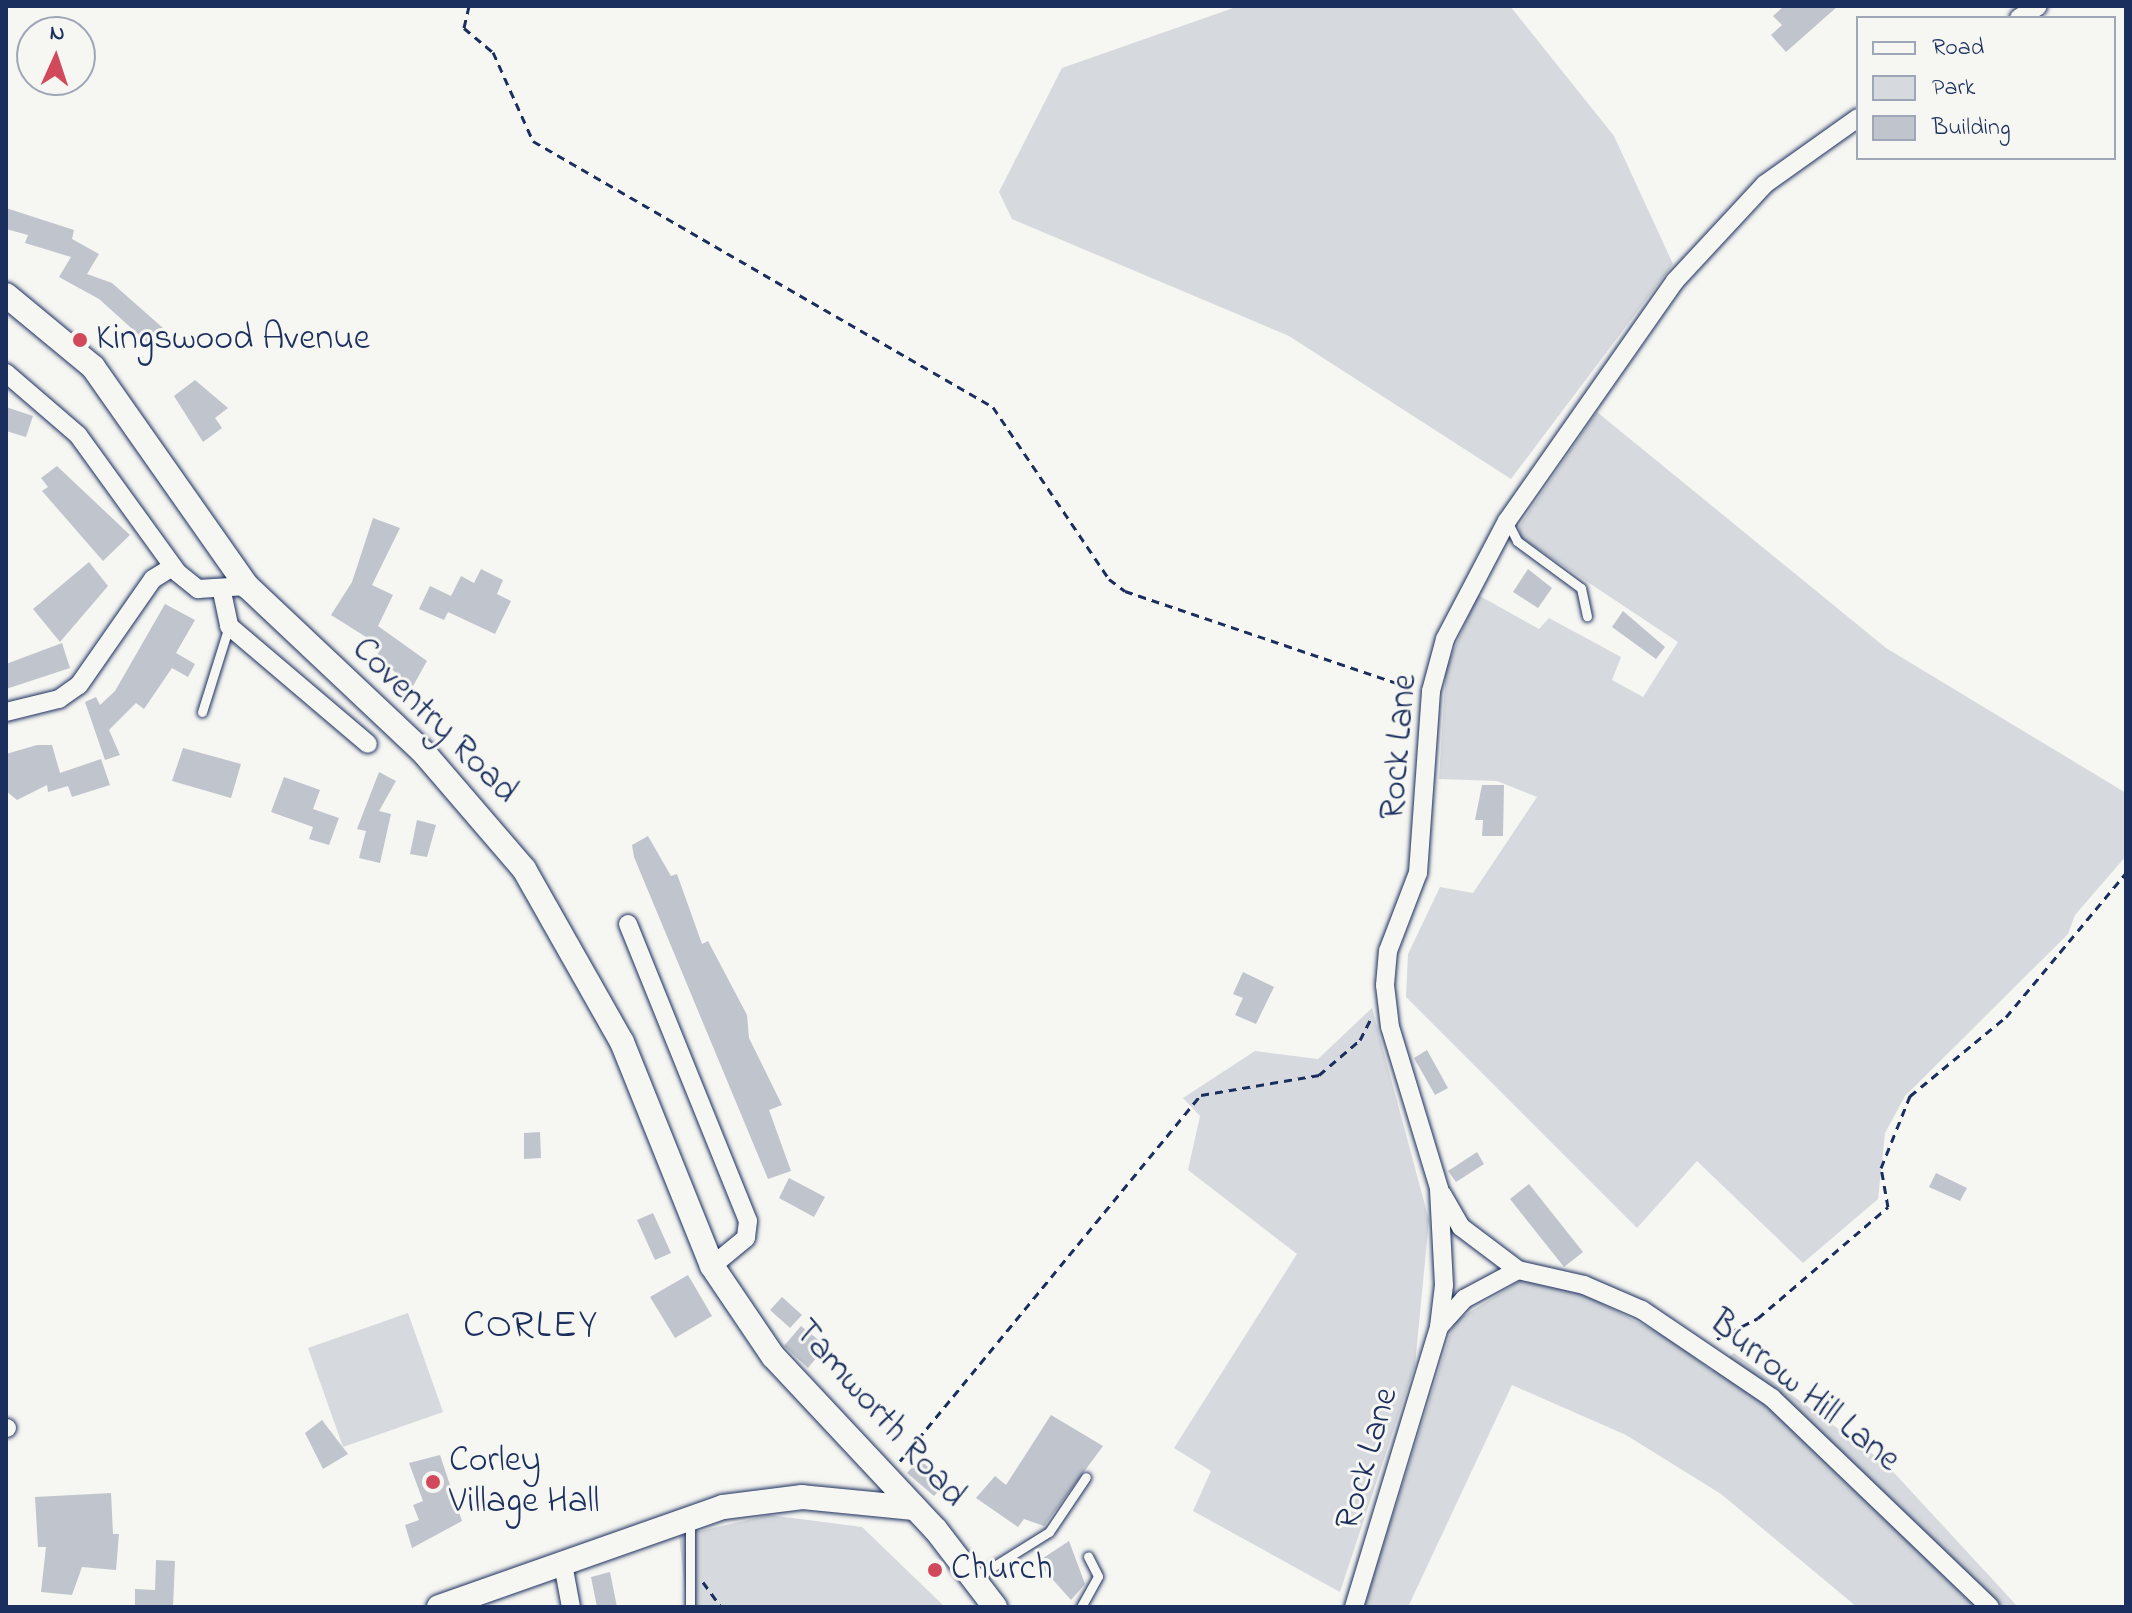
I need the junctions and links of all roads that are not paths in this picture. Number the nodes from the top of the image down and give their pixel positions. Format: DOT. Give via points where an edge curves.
graph roads {
  1 [pos="1856,119"];
  2 [pos="6,295"];
  3 [pos="6,373"];
  4 [pos="1507,521"];
  5 [pos="172,567"];
  6 [pos="247,586"];
  7 [pos="222,592"];
  8 [pos="1587,616"];
  9 [pos="229,626"];
  10 [pos="6,712"];
  11 [pos="202,712"];
  12 [pos="368,744"];
  13 [pos="628,924"];
  14 [pos="1439,1188"];
  15 [pos="712,1266"];
  16 [pos="1518,1270"];
  17 [pos="1439,1327"];
  18 [pos="879,1473"];
  19 [pos="1086,1477"];
  20 [pos="802,1497"];
  21 [pos="914,1508"];
  22 [pos="690,1517"];
  23 [pos="1088,1556"];
  24 [pos="563,1564"];
  25 [pos="975,1578"];
  26 [pos="439,1607"];
  27 [pos="571,1607"];
  28 [pos="690,1607"];
  29 [pos="995,1607"];
  30 [pos="1081,1607"];
  31 [pos="1354,1607"];
  32 [pos="1990,1607"];
  1 -- 4 [label="street, Rock Lane" via="1765,184 1675,281"];
  2 -- 6 [label="main road, Coventry Road" via="48,323 130,412"];
  3 -- 5 [label="street" via="78,435"];
  4 -- 8 [label="lane" via="1517,541 1581,588"];
  4 -- 14 [label="street, Rock Lane" via="1472,576 1431,691 1426,829 1418,873 1388,951 1388,1011"];
  5 -- 7 [label="street" via="198,589"];
  5 -- 10 [label="street" via="153,579 79,685 59,699"];
  6 -- 7 [label="street"];
  6 -- 15 [label="main road, Coventry Road" via="425,754 524,869 622,1042"];
  7 -- 9 [label="street"];
  9 -- 11 [label="lane"];
  9 -- 12 [label="street"];
  13 -- 15 [label="street" via="748,1221 746,1238"];
  14 -- 16 [label="street, Burrow Hill Lane" via="1461,1227"];
  14 -- 17 [label="street, Rock Lane"];
  15 -- 18 [label="main road, Tamworth Road" via="773,1356"];
  16 -- 17 [label="street, Rock Lane" via="1464,1299"];
  16 -- 32 [label="street, Burrow Hill Lane" via="1584,1285 1705,1350 1809,1428"];
  17 -- 31 [label="street, Rock Lane"];
  18 -- 20 [label="main road" via="849,1492"];
  18 -- 21 [label="main road, Tamworth Road"];
  19 -- 25 [label="lane" via="1049,1532"];
  20 -- 21 [label="main road"];
  20 -- 22 [label="main road"];
  21 -- 25 [label="main road, Tamworth Road"];
  22 -- 24 [label="main road"];
  22 -- 28 [label="lane"];
  23 -- 30 [label="lane" via="1098,1576"];
  24 -- 26 [label="main road"];
  24 -- 27 [label="street"];
  25 -- 29 [label="main road, Tamworth Road"];
}
